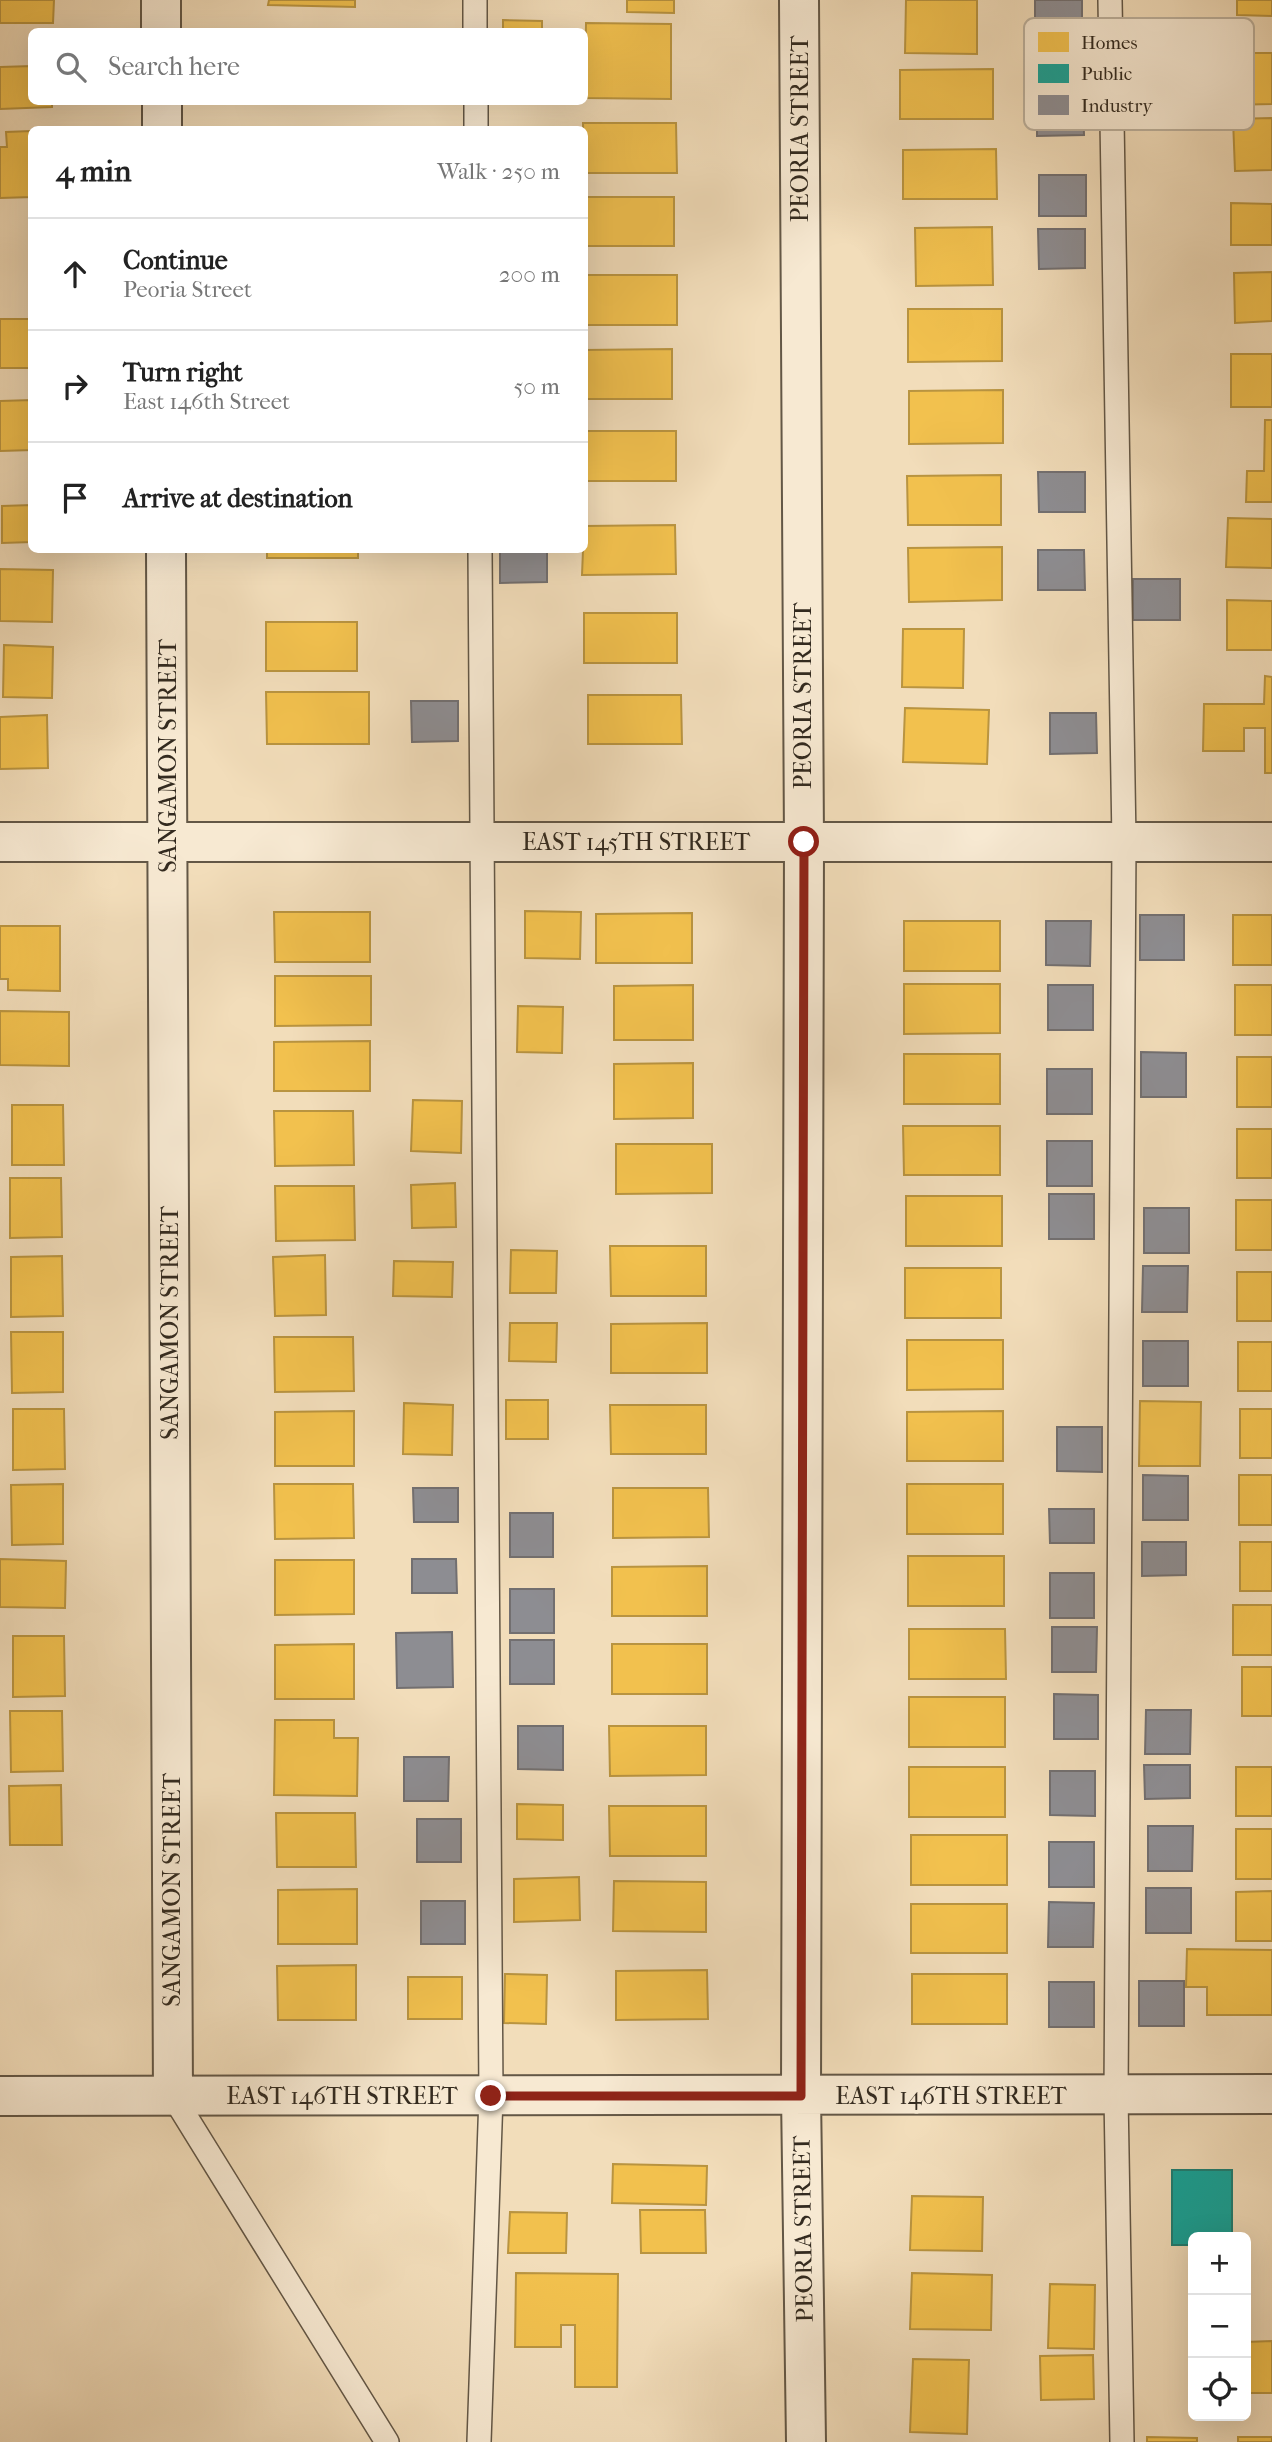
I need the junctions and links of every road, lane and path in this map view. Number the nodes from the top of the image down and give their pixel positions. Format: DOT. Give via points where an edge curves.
graph roads {
  1 [pos="161,0"];
  2 [pos="475,0"];
  3 [pos="799,0"];
  4 [pos="1110,0"];
  5 [pos="1110,18"];
  6 [pos="161,28"];
  7 [pos="475,28"];
  8 [pos="162,105"];
  9 [pos="476,105"];
  10 [pos="162,126"];
  11 [pos="476,126"];
  12 [pos="1112,130"];
  13 [pos="166,553"];
  14 [pos="480,553"];
  15 [pos="0,842"];
  16 [pos="168,842"];
  17 [pos="482,842"];
  18 [pos="804,842"];
  19 [pos="1124,842"];
  20 [pos="1272,842"];
  21 [pos="1272,2094"];
  22 [pos="0,2096"];
  23 [pos="173,2096"];
  24 [pos="491,2096"];
  25 [pos="801,2096"];
  26 [pos="1116,2096"];
  27 [pos="387,2442"];
  28 [pos="479,2442"];
  29 [pos="806,2442"];
  30 [pos="1122,2442"];
  1 -- 6 [label="street"];
  2 -- 7 [label="lane"];
  3 -- 18 [label="street, PEORIA STREET"];
  4 -- 5 [label="lane"];
  8 -- 10 [label="street"];
  9 -- 11 [label="lane"];
  12 -- 19 [label="lane"];
  13 -- 16 [label="street, SANGAMON STREET"];
  14 -- 17 [label="lane"];
  15 -- 16 [label="street, EAST 145TH STREET"];
  16 -- 17 [label="street, EAST 145TH STREET"];
  16 -- 23 [label="street, SANGAMON STREET"];
  17 -- 18 [label="street, EAST 145TH STREET"];
  17 -- 24 [label="lane"];
  18 -- 19 [label="street, EAST 145TH STREET"];
  18 -- 25 [label="street, PEORIA STREET"];
  19 -- 20 [label="street, EAST 145TH STREET"];
  19 -- 26 [label="lane"];
  21 -- 26 [label="street, EAST 146TH STREET"];
  22 -- 23 [label="street, EAST 146TH STREET"];
  23 -- 24 [label="street, EAST 146TH STREET"];
  23 -- 27 [label="lane"];
  24 -- 25 [label="street, EAST 146TH STREET"];
  24 -- 28 [label="lane"];
  25 -- 26 [label="street, EAST 146TH STREET"];
  25 -- 29 [label="street, PEORIA STREET"];
  26 -- 30 [label="lane"];
}
